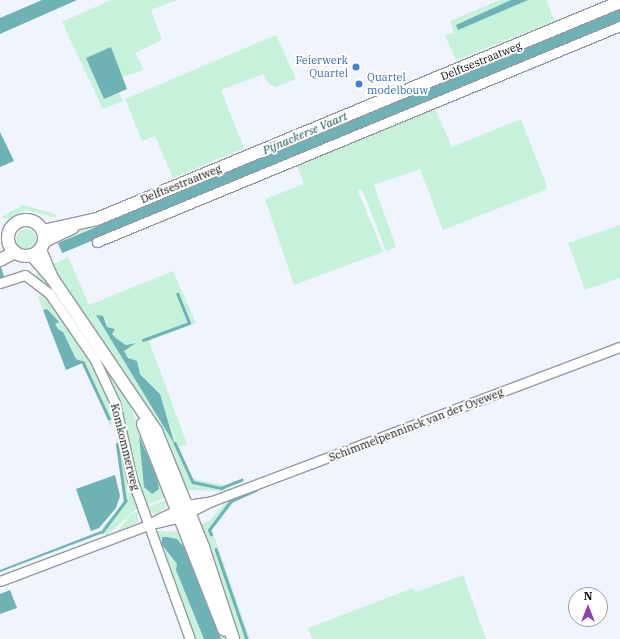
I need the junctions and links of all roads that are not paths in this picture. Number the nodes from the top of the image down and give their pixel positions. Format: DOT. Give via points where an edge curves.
graph roads {
  1 [pos="620,2"];
  2 [pos="620,26"];
  3 [pos="97,242"];
  4 [pos="30,250"];
  5 [pos="0,260"];
  6 [pos="0,283"];
  7 [pos="620,347"];
  8 [pos="183,511"];
  9 [pos="148,525"];
  10 [pos="0,581"];
  11 [pos="190,639"];
  12 [pos="231,639"];
  1 -- 4 [label="main road, Delftsestraatweg" via="75,226"];
  2 -- 3 [label="street, Delftsestraatweg"];
  4 -- 5 [label="main road, Delftsestraatweg"];
  4 -- 8 [label="main road, Komkommerweg" via="52,278 156,431"];
  6 -- 9 [label="street, Komkommerweg" via="25,275 49,293 95,360 120,418 132,479"];
  7 -- 8 [label="street, Schimmelpenninck van der Oyeweg"];
  8 -- 9 [label="street, Schimmelpenninck van der Oyeweg"];
  8 -- 12 [label="main road, Komkommerweg"];
  9 -- 10 [label="street, Schimmelpenninck van der Oyeweg"];
  9 -- 11 [label="street, Komkommerweg"];
}
